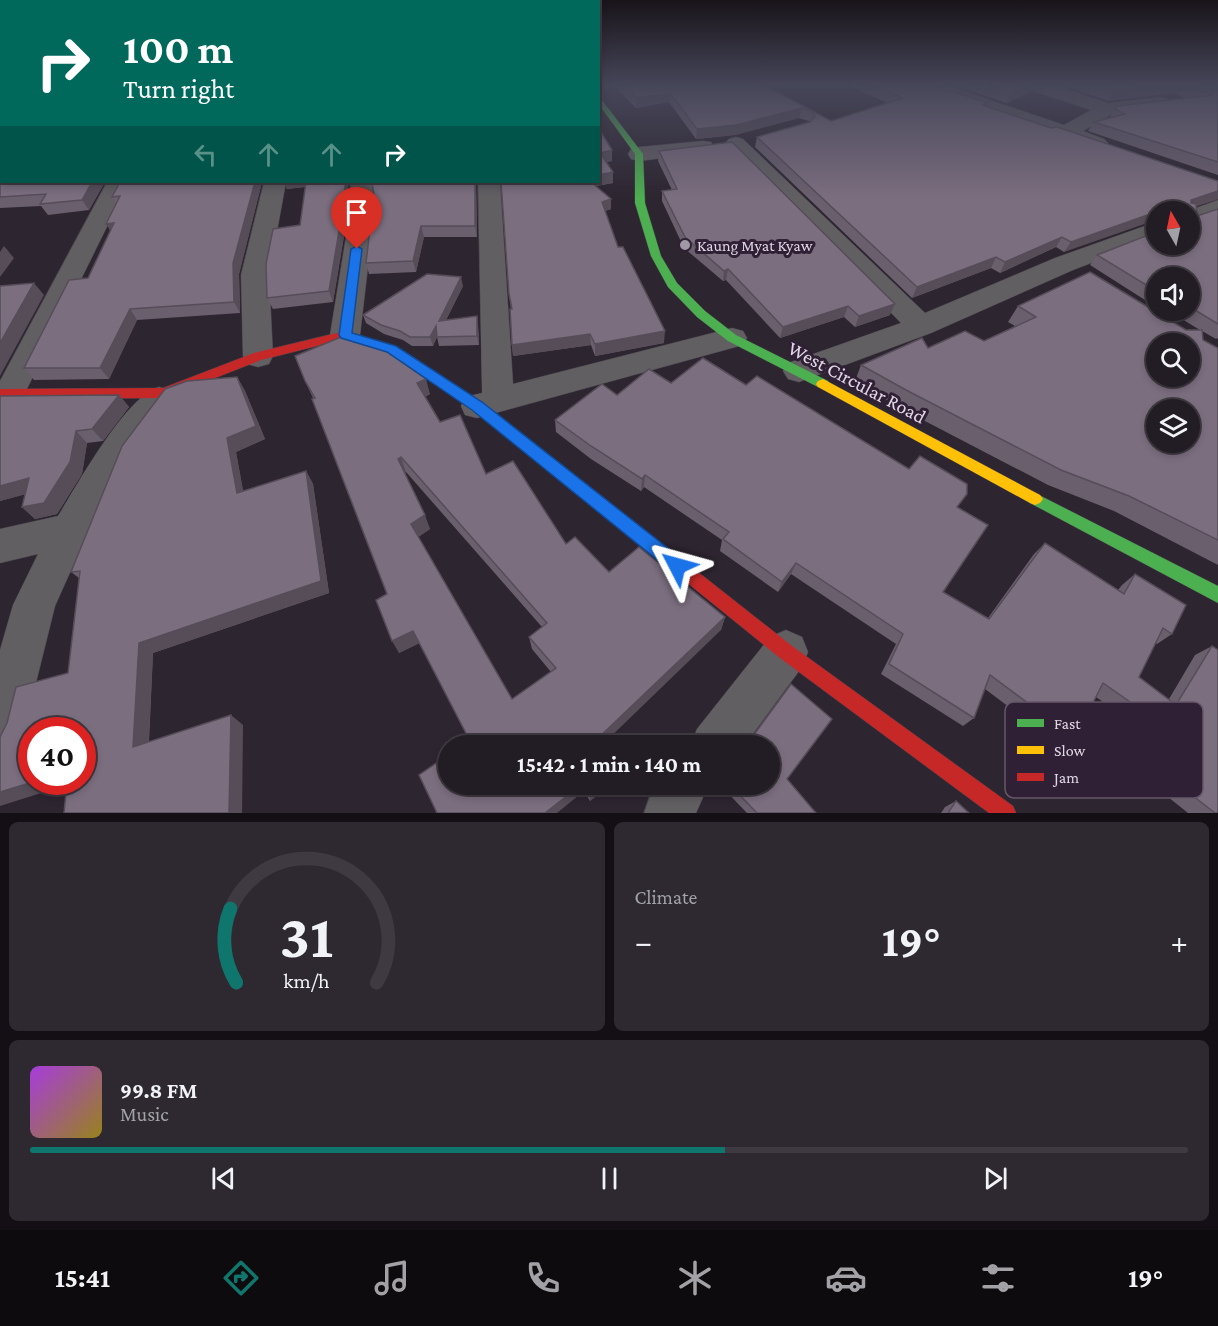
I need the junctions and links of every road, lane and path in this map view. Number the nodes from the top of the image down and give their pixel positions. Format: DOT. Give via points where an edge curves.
graph roads {
  1 [pos="616,123"];
  2 [pos="1040,123"];
  3 [pos="1083,123"];
  4 [pos="1067,132"];
  5 [pos="1121,151"];
  6 [pos="639,154"];
  7 [pos="117,183"];
  8 [pos="275,183"];
  9 [pos="361,183"];
  10 [pos="489,183"];
  11 [pos="1218,207"];
  12 [pos="1200,214"];
  13 [pos="1146,234"];
  14 [pos="1064,264"];
  15 [pos="1095,282"];
  16 [pos="921,326"];
  17 [pos="345,335"];
  18 [pos="732,338"];
  19 [pos="258,356"];
  20 [pos="799,372"];
  21 [pos="164,393"];
  22 [pos="5,394"];
  23 [pos="487,403"];
  24 [pos="70,530"];
  25 [pos="0,546"];
  26 [pos="1218,595"];
  27 [pos="786,652"];
  28 [pos="0,731"];
  29 [pos="722,735"];
  30 [pos="676,795"];
  31 [pos="670,813"];
  32 [pos="1006,813"];
  1 -- 6 [label="street"];
  2 -- 4 [label="street"];
  3 -- 4 [label="street"];
  4 -- 5 [label="street"];
  6 -- 16 [label="street" via="746,140"];
  6 -- 18 [label="street, West Circular Road" via="640,202 656,256 672,285 700,314"];
  7 -- 22 [label="street"];
  8 -- 19 [label="street" via="255,275"];
  9 -- 17 [label="street" via="363,206"];
  10 -- 23 [label="street"];
  11 -- 12 [label="street"];
  13 -- 14 [label="street"];
  14 -- 15 [label="street"];
  14 -- 16 [label="street"];
  16 -- 20 [label="street"];
  17 -- 19 [label="street"];
  17 -- 23 [label="street" via="391,349"];
  18 -- 20 [label="street, West Circular Road"];
  18 -- 23 [label="street"];
  19 -- 21 [label="street"];
  20 -- 26 [label="street, West Circular Road"];
  21 -- 22 [label="street"];
  21 -- 24 [label="street" via="119,448"];
  23 -- 27 [label="street"];
  24 -- 25 [label="street"];
  24 -- 28 [label="street" via="34,605"];
  27 -- 29 [label="street"];
  27 -- 32 [label="street"];
  30 -- 31 [label="street"];
}
